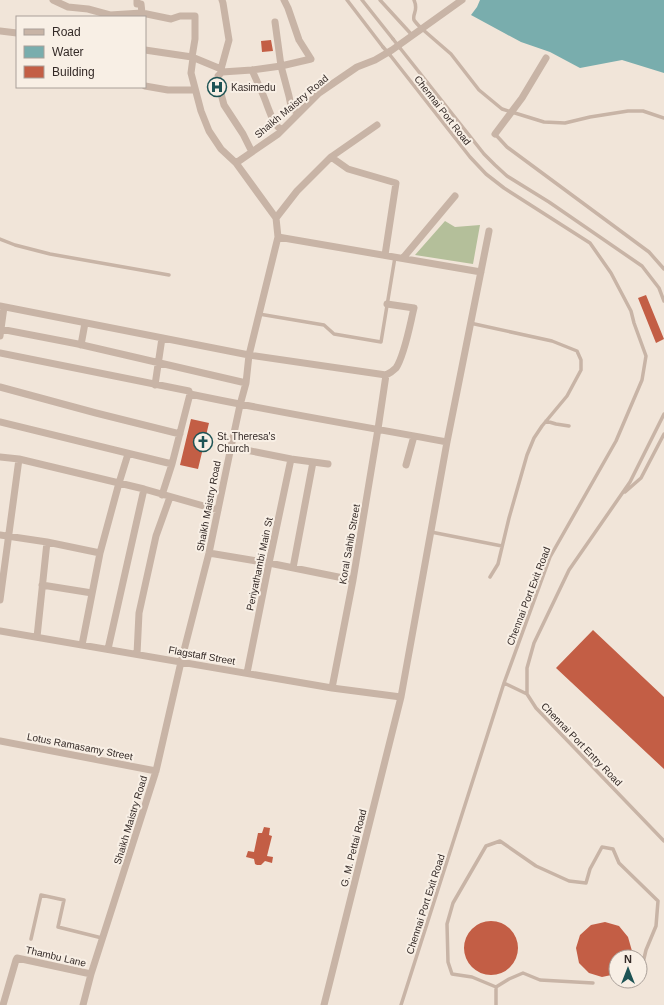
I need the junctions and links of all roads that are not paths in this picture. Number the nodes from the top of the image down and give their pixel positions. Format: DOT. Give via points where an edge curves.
graph roads {
  1 [pos="53,0"];
  2 [pos="137,0"];
  3 [pos="231,0"];
  4 [pos="284,0"];
  5 [pos="347,0"];
  6 [pos="362,0"];
  7 [pos="380,0"];
  8 [pos="414,0"];
  9 [pos="462,0"];
  10 [pos="223,2"];
  11 [pos="142,14"];
  12 [pos="275,22"];
  13 [pos="421,28"];
  14 [pos="0,31"];
  15 [pos="16,33"];
  16 [pos="412,35"];
  17 [pos="146,50"];
  18 [pos="192,57"];
  19 [pos="546,58"];
  20 [pos="281,66"];
  21 [pos="252,70"];
  22 [pos="221,71"];
  23 [pos="146,86"];
  24 [pos="195,90"];
  25 [pos="511,113"];
  26 [pos="298,114"];
  27 [pos="664,118"];
  28 [pos="377,125"];
  29 [pos="281,130"];
  30 [pos="495,134"];
  31 [pos="252,152"];
  32 [pos="331,157"];
  33 [pos="236,163"];
  34 [pos="455,196"];
  35 [pos="543,212"];
  36 [pos="276,218"];
  37 [pos="489,231"];
  38 [pos="278,237"];
  39 [pos="0,239"];
  40 [pos="385,255"];
  41 [pos="399,258"];
  42 [pos="664,269"];
  43 [pos="480,272"];
  44 [pos="169,275"];
  45 [pos="664,301"];
  46 [pos="387,304"];
  47 [pos="2,307"];
  48 [pos="259,314"];
  49 [pos="85,323"];
  50 [pos="470,323"];
  51 [pos="0,331"];
  52 [pos="162,338"];
  53 [pos="81,345"];
  54 [pos="0,352"];
  55 [pos="249,355"];
  56 [pos="158,363"];
  57 [pos="386,375"];
  58 [pos="246,383"];
  59 [pos="155,385"];
  60 [pos="0,387"];
  61 [pos="190,394"];
  62 [pos="240,405"];
  63 [pos="664,414"];
  64 [pos="546,421"];
  65 [pos="0,422"];
  66 [pos="569,426"];
  67 [pos="378,429"];
  68 [pos="180,434"];
  69 [pos="664,434"];
  70 [pos="414,436"];
  71 [pos="447,442"];
  72 [pos="231,447"];
  73 [pos="128,454"];
  74 [pos="0,457"];
  75 [pos="19,459"];
  76 [pos="292,459"];
  77 [pos="313,462"];
  78 [pos="172,464"];
  79 [pos="328,464"];
  80 [pos="406,465"];
  81 [pos="119,483"];
  82 [pos="144,489"];
  83 [pos="162,495"];
  84 [pos="621,495"];
  85 [pos="170,497"];
  86 [pos="218,510"];
  87 [pos="431,532"];
  88 [pos="0,535"];
  89 [pos="8,536"];
  90 [pos="47,542"];
  91 [pos="502,546"];
  92 [pos="100,553"];
  93 [pos="210,553"];
  94 [pos="269,563"];
  95 [pos="293,568"];
  96 [pos="490,577"];
  97 [pos="353,580"];
  98 [pos="42,585"];
  99 [pos="92,593"];
  100 [pos="0,600"];
  101 [pos="0,631"];
  102 [pos="37,637"];
  103 [pos="82,645"];
  104 [pos="108,649"];
  105 [pos="137,654"];
  106 [pos="180,662"];
  107 [pos="247,673"];
  108 [pos="504,682"];
  109 [pos="332,688"];
  110 [pos="526,694"];
  111 [pos="401,697"];
  112 [pos="0,741"];
  113 [pos="156,771"];
  114 [pos="664,841"];
  115 [pos="104,938"];
  116 [pos="31,939"];
  117 [pos="646,949"];
  118 [pos="91,974"];
  119 [pos="593,983"];
  120 [pos="496,987"];
  121 [pos="3,1005"];
  122 [pos="83,1005"];
  123 [pos="324,1005"];
  124 [pos="400,1005"];
  125 [pos="496,1005"];
  1 -- 11 [label="street" via="68,7 110,14"];
  2 -- 11 [label="street" via="137,4 141,4"];
  3 -- 10 [label="street"];
  4 -- 20 [label="street" via="299,40 311,59"];
  5 -- 35 [label="lane, Chennai Port Road, bridge" via="470,157 504,188"];
  6 -- 45 [label="lane, Chennai Port Road, bridge" via="495,165 642,266 659,288"];
  7 -- 16 [label="lane"];
  8 -- 13 [label="lane" via="414,20"];
  9 -- 13 [label="street, Shaikh Maistry Road"];
  10 -- 22 [label="street" via="229,40"];
  11 -- 18 [label="street" via="171,19 195,16"];
  12 -- 20 [label="street"];
  13 -- 16 [label="street, Shaikh Maistry Road"];
  13 -- 25 [label="lane" via="451,54 479,90 502,109"];
  14 -- 15 [label="street"];
  16 -- 26 [label="street, Shaikh Maistry Road" via="392,50 357,67 319,93"];
  17 -- 18 [label="street"];
  18 -- 22 [label="street"];
  18 -- 24 [label="street" via="191,73"];
  19 -- 25 [label="street"];
  20 -- 21 [label="street"];
  20 -- 26 [label="street" via="292,106"];
  21 -- 22 [label="street"];
  21 -- 29 [label="street" via="273,122"];
  22 -- 31 [label="street" via="218,76 224,105"];
  23 -- 24 [label="street" via="168,90"];
  24 -- 33 [label="street" via="209,131 221,149"];
  25 -- 27 [label="lane" via="544,122 565,122 628,111 643,111"];
  25 -- 30 [label="street"];
  26 -- 29 [label="street, Shaikh Maistry Road"];
  28 -- 32 [label="street"];
  29 -- 31 [label="street, Shaikh Maistry Road"];
  30 -- 42 [label="lane" via="507,147 649,252"];
  31 -- 33 [label="street, Shaikh Maistry Road"];
  32 -- 36 [label="street" via="297,191"];
  32 -- 40 [label="street" via="348,170 396,183"];
  33 -- 36 [label="street"];
  34 -- 41 [label="street"];
  35 -- 108 [label="lane, Chennai Port Exit Road" via="590,243 611,273 631,311 646,356 642,380 616,441 550,557"];
  36 -- 38 [label="street, Shaikh Maistry Road"];
  37 -- 43 [label="street, G. M. Pettai Road"];
  38 -- 40 [label="street"];
  38 -- 48 [label="street, Shaikh Maistry Road"];
  39 -- 44 [label="lane" via="50,254"];
  40 -- 41 [label="street"];
  41 -- 43 [label="street"];
  41 -- 46 [label="lane"];
  43 -- 50 [label="street, G. M. Pettai Road"];
  46 -- 48 [label="lane" via="381,342 334,334 324,325"];
  46 -- 57 [label="street" via="414,308 402,357 396,368"];
  47 -- 49 [label="street"];
  47 -- 51 [label="street"];
  48 -- 55 [label="street, Shaikh Maistry Road"];
  49 -- 52 [label="street"];
  49 -- 53 [label="street"];
  50 -- 64 [label="lane" via="552,341 577,351 581,360 581,370 567,396"];
  50 -- 71 [label="street, G. M. Pettai Road"];
  51 -- 53 [label="street"];
  52 -- 55 [label="street"];
  52 -- 56 [label="street"];
  53 -- 56 [label="street"];
  54 -- 59 [label="street"];
  55 -- 57 [label="street"];
  55 -- 58 [label="street, Shaikh Maistry Road"];
  56 -- 58 [label="street"];
  56 -- 59 [label="street"];
  57 -- 67 [label="street, Koral Sahib Street"];
  58 -- 62 [label="street, Shaikh Maistry Road"];
  59 -- 61 [label="street" via="189,391"];
  60 -- 68 [label="street"];
  61 -- 62 [label="street"];
  61 -- 68 [label="street"];
  62 -- 67 [label="street"];
  62 -- 72 [label="street, Shaikh Maistry Road"];
  63 -- 84 [label="lane"];
  64 -- 66 [label="lane"];
  64 -- 91 [label="lane" via="527,454"];
  65 -- 73 [label="street"];
  67 -- 70 [label="street"];
  67 -- 97 [label="street, Koral Sahib Street"];
  68 -- 78 [label="street"];
  69 -- 84 [label="lane" via="641,478"];
  70 -- 71 [label="street"];
  70 -- 80 [label="street"];
  71 -- 87 [label="street, G. M. Pettai Road"];
  72 -- 76 [label="street"];
  72 -- 86 [label="street, Shaikh Maistry Road"];
  73 -- 78 [label="street"];
  73 -- 81 [label="street"];
  74 -- 75 [label="street"];
  75 -- 81 [label="street"];
  75 -- 89 [label="street"];
  76 -- 77 [label="street"];
  76 -- 94 [label="street, Periyathambi Main St"];
  77 -- 79 [label="street"];
  77 -- 95 [label="street"];
  78 -- 83 [label="street"];
  81 -- 82 [label="street"];
  81 -- 92 [label="street"];
  82 -- 83 [label="street"];
  82 -- 104 [label="street"];
  83 -- 85 [label="street"];
  84 -- 110 [label="lane" via="569,570 534,644 527,668"];
  85 -- 86 [label="street"];
  85 -- 105 [label="street" via="156,536 141,605"];
  86 -- 93 [label="street, Shaikh Maistry Road"];
  87 -- 91 [label="lane"];
  87 -- 111 [label="street, G. M. Pettai Road"];
  88 -- 89 [label="street"];
  89 -- 90 [label="street"];
  89 -- 100 [label="street"];
  90 -- 92 [label="street"];
  90 -- 98 [label="street"];
  91 -- 96 [label="lane" via="498,564"];
  92 -- 99 [label="street"];
  93 -- 94 [label="street"];
  93 -- 106 [label="street, Shaikh Maistry Road"];
  94 -- 95 [label="street"];
  94 -- 107 [label="street, Periyathambi Main St"];
  95 -- 97 [label="street"];
  97 -- 109 [label="street, Koral Sahib Street"];
  98 -- 99 [label="street"];
  98 -- 102 [label="street"];
  99 -- 103 [label="street"];
  101 -- 102 [label="street, Flagstaff Street"];
  102 -- 103 [label="street, Flagstaff Street"];
  103 -- 104 [label="street, Flagstaff Street"];
  104 -- 105 [label="street, Flagstaff Street"];
  105 -- 106 [label="street, Flagstaff Street"];
  106 -- 107 [label="street, Flagstaff Street"];
  106 -- 113 [label="street, Shaikh Maistry Road"];
  107 -- 109 [label="street, Flagstaff Street"];
  108 -- 110 [label="lane"];
  108 -- 124 [label="lane, Chennai Port Exit Road"];
  109 -- 111 [label="street, Flagstaff Street"];
  110 -- 114 [label="lane, Chennai Port Entry Road" via="536,708"];
  111 -- 123 [label="street, G. M. Pettai Road"];
  112 -- 113 [label="street, Lotus Ramasamy Street"];
  113 -- 115 [label="street, Shaikh Maistry Road"];
  115 -- 116 [label="lane" via="58,927 64,900 42,895"];
  115 -- 118 [label="street, Shaikh Maistry Road"];
  117 -- 120 [label="lane" via="656,926 658,901 619,863 613,849 602,847 590,869 586,883 569,881 536,866 500,840 486,846 453,903 448,924 448,962 452,974 472,977"];
  118 -- 121 [label="street, Thambu Lane" via="17,958"];
  118 -- 122 [label="street, Shaikh Maistry Road"];
  119 -- 120 [label="lane" via="540,980 523,973"];
  120 -- 125 [label="lane"];
}
